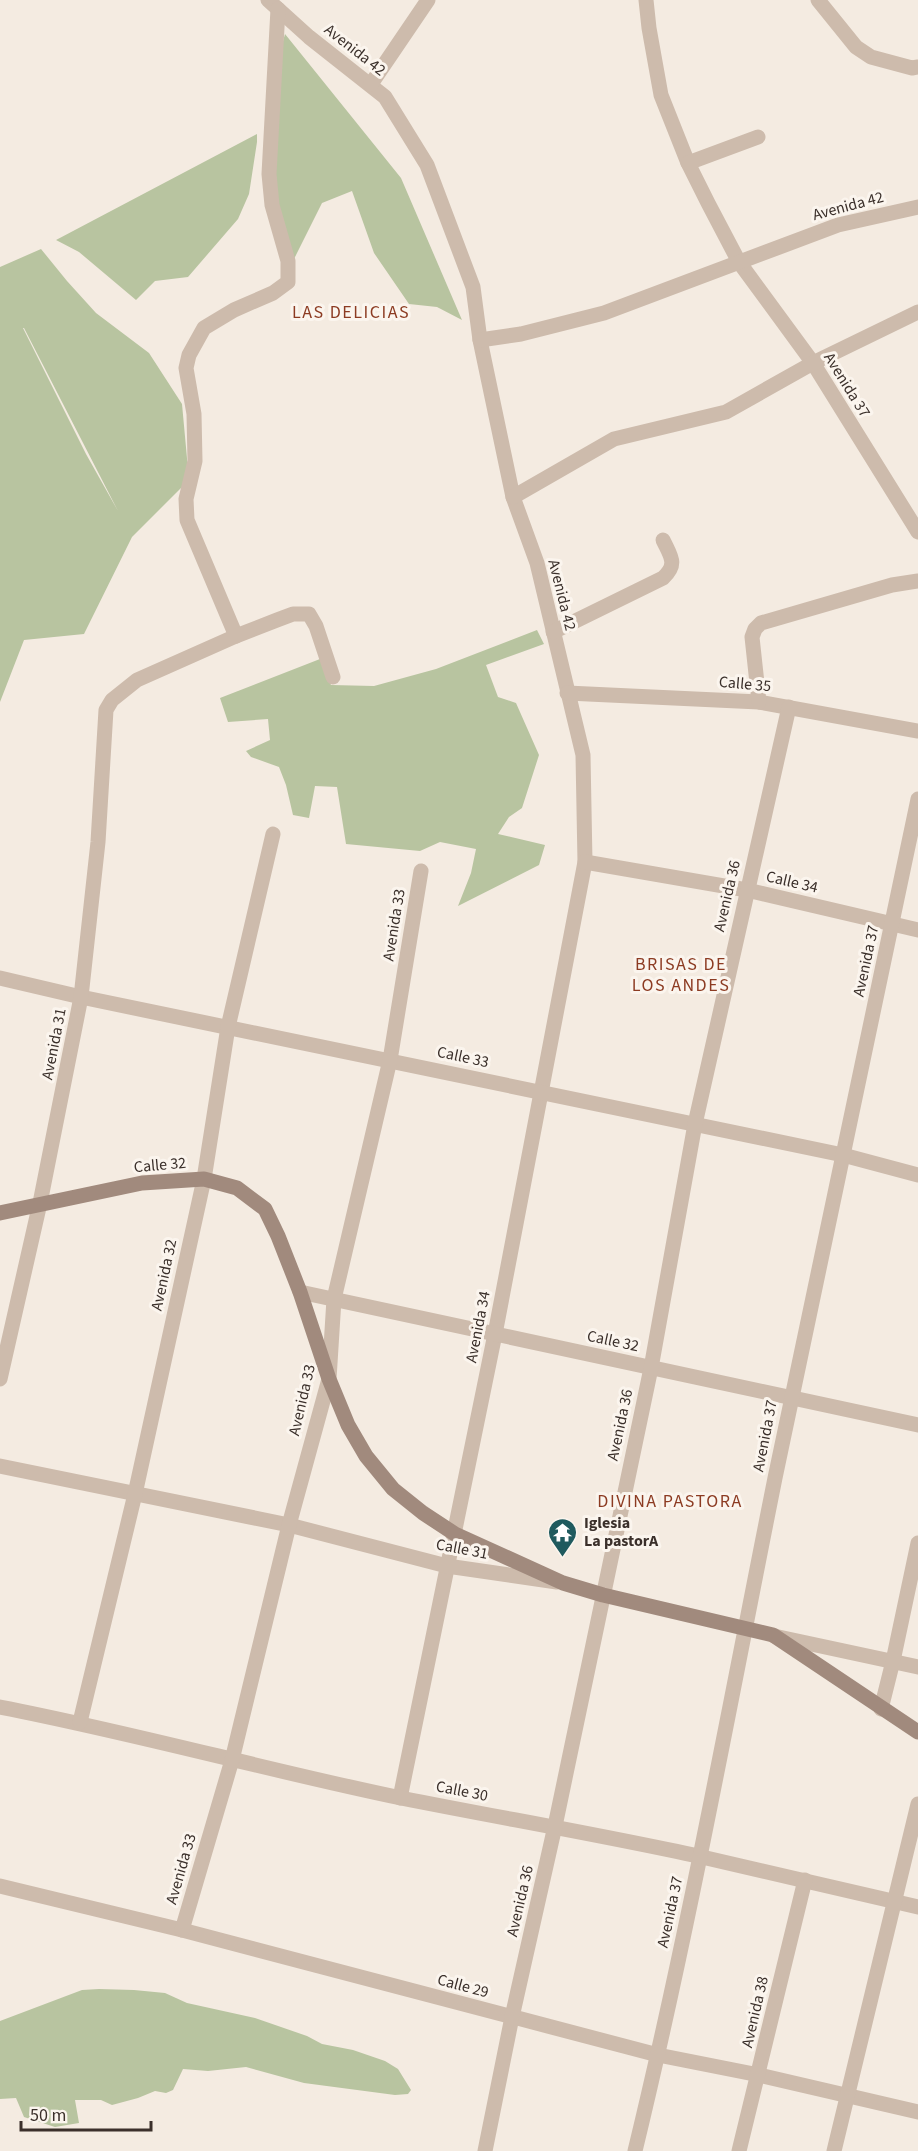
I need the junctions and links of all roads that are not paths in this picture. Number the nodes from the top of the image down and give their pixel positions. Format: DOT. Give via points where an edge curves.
graph roads {
  1 [pos="428,0"];
  2 [pos="646,0"];
  3 [pos="818,0"];
  4 [pos="273,4"];
  5 [pos="918,68"];
  6 [pos="371,84"];
  7 [pos="759,137"];
  8 [pos="688,163"];
  9 [pos="918,207"];
  10 [pos="739,262"];
  11 [pos="918,312"];
  12 [pos="480,340"];
  13 [pos="813,363"];
  14 [pos="513,497"];
  15 [pos="918,532"];
  16 [pos="663,540"];
  17 [pos="918,581"];
  18 [pos="553,633"];
  19 [pos="236,636"];
  20 [pos="333,677"];
  21 [pos="567,693"];
  22 [pos="759,702"];
  23 [pos="789,707"];
  24 [pos="918,731"];
  25 [pos="918,799"];
  26 [pos="273,834"];
  27 [pos="585,862"];
  28 [pos="421,871"];
  29 [pos="747,890"];
  30 [pos="892,924"];
  31 [pos="918,930"];
  32 [pos="0,978"];
  33 [pos="81,997"];
  34 [pos="228,1027"];
  35 [pos="390,1060"];
  36 [pos="540,1093"];
  37 [pos="694,1124"];
  38 [pos="843,1155"];
  39 [pos="918,1175"];
  40 [pos="204,1179"];
  41 [pos="40,1203"];
  42 [pos="0,1213"];
  43 [pos="300,1292"];
  44 [pos="334,1299"];
  45 [pos="495,1334"];
  46 [pos="651,1368"];
  47 [pos="0,1379"];
  48 [pos="329,1379"];
  49 [pos="792,1398"];
  50 [pos="918,1425"];
  51 [pos="0,1466"];
  52 [pos="135,1494"];
  53 [pos="289,1525"];
  54 [pos="456,1534"];
  55 [pos="918,1543"];
  56 [pos="447,1566"];
  57 [pos="563,1583"];
  58 [pos="603,1595"];
  59 [pos="745,1629"];
  60 [pos="773,1635"];
  61 [pos="893,1661"];
  62 [pos="918,1667"];
  63 [pos="0,1707"];
  64 [pos="881,1708"];
  65 [pos="80,1722"];
  66 [pos="918,1732"];
  67 [pos="232,1760"];
  68 [pos="400,1798"];
  69 [pos="918,1804"];
  70 [pos="555,1826"];
  71 [pos="701,1857"];
  72 [pos="805,1880"];
  73 [pos="0,1886"];
  74 [pos="893,1902"];
  75 [pos="918,1907"];
  76 [pos="182,1930"];
  77 [pos="512,2017"];
  78 [pos="658,2055"];
  79 [pos="759,2075"];
  80 [pos="846,2096"];
  81 [pos="918,2112"];
  82 [pos="485,2151"];
  83 [pos="634,2151"];
  84 [pos="739,2151"];
  85 [pos="834,2151"];
  1 -- 6 [label="street"];
  2 -- 8 [label="street, Avenida 37" via="661,95"];
  3 -- 5 [label="street" via="856,47 871,57"];
  4 -- 6 [label="street, Avenida 42" via="309,38"];
  4 -- 19 [label="street" via="269,174 272,205 288,261 288,282 273,294 204,328 186,368 194,414 195,461 186,499 187,520"];
  6 -- 12 [label="street, Avenida 42" via="385,97 427,165 473,287"];
  7 -- 8 [label="street"];
  8 -- 10 [label="street, Avenida 37"];
  9 -- 10 [label="street, Avenida 42" via="838,225"];
  10 -- 12 [label="street, Avenida 42" via="604,313"];
  10 -- 13 [label="street, Avenida 37"];
  11 -- 13 [label="street"];
  12 -- 14 [label="street, Avenida 42"];
  13 -- 14 [label="street" via="726,412 614,439"];
  13 -- 15 [label="street, Avenida 37"];
  14 -- 18 [label="street, Avenida 42" via="537,563"];
  16 -- 18 [label="street" via="672,560 670,571 663,578"];
  17 -- 22 [label="street" via="761,623 752,637"];
  18 -- 21 [label="street, Avenida 42"];
  19 -- 20 [label="street" via="293,614 309,614"];
  19 -- 33 [label="street, Avenida 31" via="137,680 118,694 106,710 98,842"];
  21 -- 22 [label="street, Calle 35"];
  21 -- 27 [label="street, Avenida 42" via="583,755"];
  22 -- 23 [label="street, Calle 35"];
  23 -- 24 [label="street, Calle 35"];
  23 -- 29 [label="street, Avenida 36"];
  25 -- 30 [label="street, Avenida 37"];
  26 -- 34 [label="street, Avenida 32"];
  27 -- 29 [label="street, Calle 34"];
  27 -- 36 [label="street, Avenida 34"];
  28 -- 35 [label="street, Avenida 33"];
  29 -- 30 [label="street, Calle 34"];
  29 -- 37 [label="street, Avenida 36"];
  30 -- 31 [label="street, Calle 34"];
  30 -- 38 [label="street, Avenida 37"];
  32 -- 33 [label="street, Calle 33"];
  33 -- 34 [label="street, Calle 33"];
  33 -- 41 [label="street, Avenida 31"];
  34 -- 35 [label="street, Calle 33"];
  34 -- 40 [label="street, Avenida 32"];
  35 -- 36 [label="street, Calle 33"];
  35 -- 44 [label="street, Avenida 33"];
  36 -- 37 [label="street, Calle 33"];
  36 -- 45 [label="street, Avenida 34"];
  37 -- 38 [label="street, Calle 33"];
  37 -- 46 [label="street, Avenida 36"];
  38 -- 39 [label="street, Calle 33"];
  38 -- 49 [label="street, Avenida 37"];
  40 -- 41 [label="main road, Calle 32" via="142,1183"];
  40 -- 43 [label="main road, Calle 32" via="237,1188 265,1209"];
  40 -- 52 [label="street, Avenida 32"];
  41 -- 42 [label="main road, Calle 32"];
  41 -- 47 [label="street, Avenida 31"];
  43 -- 44 [label="street, Calle 32"];
  43 -- 48 [label="main road, Calle 32"];
  44 -- 45 [label="street, Calle 32"];
  44 -- 48 [label="street, Avenida 33"];
  45 -- 46 [label="street, Calle 32"];
  45 -- 54 [label="street, Avenida 34"];
  46 -- 49 [label="street, Calle 32"];
  46 -- 58 [label="street, Avenida 36"];
  48 -- 53 [label="street, Avenida 33"];
  48 -- 54 [label="main road, Calle 32" via="348,1425 393,1489"];
  49 -- 50 [label="street, Calle 32"];
  49 -- 59 [label="street, Avenida 37"];
  51 -- 52 [label="street, Calle 31"];
  52 -- 53 [label="street, Calle 31"];
  52 -- 65 [label="street, Avenida 32"];
  53 -- 56 [label="street, Calle 31"];
  53 -- 67 [label="street, Avenida 33"];
  54 -- 56 [label="street, Avenida 34"];
  54 -- 57 [label="main road, Calle 32"];
  55 -- 61 [label="street"];
  56 -- 57 [label="street, Calle 31"];
  56 -- 68 [label="street, Avenida 34"];
  57 -- 58 [label="main road, Calle 31"];
  58 -- 59 [label="main road, Calle 31"];
  58 -- 70 [label="street, Avenida 36"];
  59 -- 60 [label="main road, Calle 31"];
  59 -- 71 [label="street, Avenida 37"];
  60 -- 61 [label="street, Calle 31"];
  60 -- 64 [label="main road"];
  61 -- 62 [label="street, Calle 31"];
  61 -- 64 [label="street"];
  63 -- 65 [label="street, Calle 30"];
  64 -- 66 [label="main road"];
  65 -- 67 [label="street, Calle 30"];
  67 -- 68 [label="street, Calle 30"];
  67 -- 76 [label="street, Avenida 33"];
  68 -- 70 [label="street, Calle 30"];
  69 -- 74 [label="street"];
  70 -- 71 [label="street, Calle 30"];
  70 -- 77 [label="street, Avenida 36"];
  71 -- 72 [label="street, Calle 30"];
  71 -- 78 [label="street, Avenida 37"];
  72 -- 74 [label="street, Calle 30"];
  72 -- 79 [label="street, Avenida 38"];
  73 -- 76 [label="street, Calle 29"];
  74 -- 75 [label="street, Calle 30"];
  74 -- 80 [label="street"];
  76 -- 77 [label="street, Calle 29"];
  77 -- 78 [label="street, Calle 29"];
  77 -- 82 [label="street, Avenida 36"];
  78 -- 79 [label="street, Calle 29"];
  78 -- 83 [label="street, Avenida 37"];
  79 -- 80 [label="street, Calle 29"];
  79 -- 84 [label="street, Avenida 38"];
  80 -- 81 [label="street, Calle 29"];
  80 -- 85 [label="street"];
}
